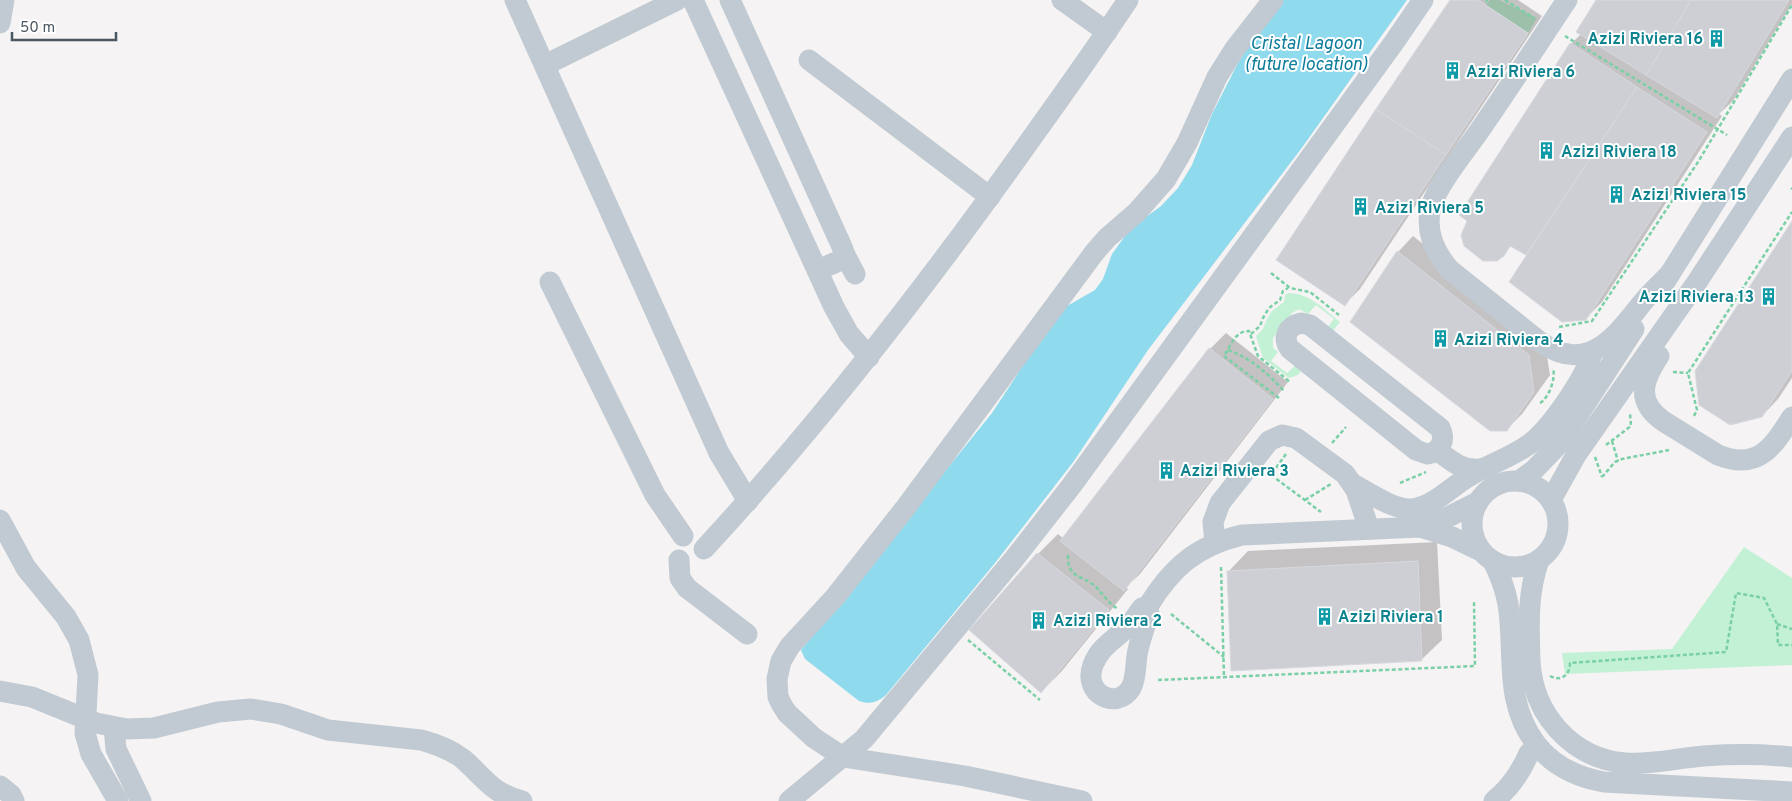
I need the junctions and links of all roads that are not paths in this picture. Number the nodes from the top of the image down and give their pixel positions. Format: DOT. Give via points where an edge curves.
graph roads {
  1 [pos="4,0"];
  2 [pos="515,0"];
  3 [pos="677,0"];
  4 [pos="693,0"];
  5 [pos="730,0"];
  6 [pos="1062,0"];
  7 [pos="1128,0"];
  8 [pos="1273,0"];
  9 [pos="1423,0"];
  10 [pos="1566,0"];
  11 [pos="0,23"];
  12 [pos="1107,32"];
  13 [pos="809,60"];
  14 [pos="545,64"];
  15 [pos="1792,79"];
  16 [pos="1792,137"];
  17 [pos="990,197"];
  18 [pos="844,253"];
  19 [pos="818,270"];
  20 [pos="855,274"];
  21 [pos="1670,274"];
  22 [pos="550,282"];
  23 [pos="1697,282"];
  24 [pos="1592,352"];
  25 [pos="869,357"];
  26 [pos="1792,417"];
  27 [pos="1437,456"];
  28 [pos="1481,469"];
  29 [pos="1518,481"];
  30 [pos="1344,482"];
  31 [pos="1450,489"];
  32 [pos="1551,500"];
  33 [pos="748,501"];
  34 [pos="1478,502"];
  35 [pos="0,520"];
  36 [pos="1420,527"];
  37 [pos="1369,529"];
  38 [pos="683,536"];
  39 [pos="1215,543"];
  40 [pos="704,549"];
  41 [pos="1487,556"];
  42 [pos="679,560"];
  43 [pos="1538,560"];
  44 [pos="1147,608"];
  45 [pos="748,634"];
  46 [pos="0,691"];
  47 [pos="85,719"];
  48 [pos="114,727"];
  49 [pos="1529,753"];
  50 [pos="843,757"];
  51 [pos="1792,757"];
  52 [pos="1792,778"];
  53 [pos="1757,789"];
  54 [pos="1792,792"];
  55 [pos="118,801"];
  56 [pos="142,801"];
  57 [pos="522,801"];
  58 [pos="789,801"];
  59 [pos="1082,801"];
  60 [pos="1494,801"];
  1 -- 11 [label="street"];
  2 -- 14 [label="street"];
  3 -- 14 [label="street"];
  4 -- 19 [label="street"];
  5 -- 18 [label="street"];
  6 -- 12 [label="street"];
  7 -- 12 [label="street"];
  8 -- 50 [label="street" via="1217,77 1187,144 1166,179 1137,212 1101,244 906,507 835,597 785,653 777,679 782,706 800,727"];
  9 -- 50 [label="street" via="1072,485 864,739"];
  10 -- 24 [label="street" via="1439,189 1431,207 1429,227 1434,246 1450,270 1540,342 1564,354"];
  12 -- 17 [label="street"];
  13 -- 17 [label="street"];
  14 -- 33 [label="street" via="710,433"];
  15 -- 21 [label="street"];
  16 -- 23 [label="street"];
  17 -- 25 [label="street"];
  18 -- 19 [label="street" via="838,262"];
  18 -- 20 [label="street"];
  19 -- 25 [label="street" via="841,321"];
  21 -- 24 [label="street" via="1614,338"];
  21 -- 29 [label="street" via="1560,443 1534,470"];
  22 -- 38 [label="street" via="655,495"];
  23 -- 26 [label="street" via="1682,321 1647,377 1644,390 1652,411 1718,455 1736,460 1754,458 1770,448"];
  23 -- 32 [label="street" via="1576,455"];
  24 -- 28 [label="street" via="1584,375 1543,433 1528,446"];
  25 -- 33 [label="street"];
  27 -- 27 [label="street" via="1443,437 1436,424 1310,325 1292,326 1286,335 1290,349 1416,450"];
  27 -- 28 [label="street" via="1470,470"];
  27 -- 31 [label="street" via="1449,479"];
  28 -- 31 [label="street"];
  29 -- 32 [label="street" via="1537,487"];
  29 -- 34 [label="street" via="1500,483"];
  30 -- 31 [label="street" via="1406,509 1423,506"];
  30 -- 37 [label="street"];
  30 -- 39 [label="street" via="1340,470 1296,438 1278,436 1266,444 1220,503 1213,522"];
  32 -- 43 [label="street" via="1558,528 1552,546"];
  33 -- 40 [label="street"];
  34 -- 36 [label="street"];
  34 -- 41 [label="street" via="1474,510 1473,536"];
  35 -- 47 [label="street" via="26,568 66,617 79,640 88,676"];
  36 -- 37 [label="street"];
  36 -- 41 [label="street" via="1452,537"];
  37 -- 39 [label="street" via="1256,534"];
  38 -- 40 [label="street" via="700,539"];
  38 -- 42 [label="street" via="675,544"];
  39 -- 44 [label="street" via="1179,566"];
  40 -- 42 [label="street" via="695,563"];
  41 -- 43 [label="street" via="1511,567"];
  41 -- 53 [label="street" via="1502,582 1508,605 1517,709 1526,732 1552,762 1577,775 1604,782"];
  42 -- 45 [label="street" via="680,578 687,588"];
  43 -- 51 [label="street" via="1529,598 1531,670 1542,707 1566,738 1587,753 1625,763 1734,755"];
  46 -- 47 [label="street" via="39,700"];
  47 -- 48 [label="street"];
  47 -- 55 [label="street" via="91,754"];
  48 -- 56 [label="street" via="116,749"];
  48 -- 57 [label="street" via="154,728 229,710 266,711 328,730 432,743 462,759 492,788"];
  49 -- 60 [label="street" via="1518,775"];
  50 -- 58 [label="street"];
  50 -- 59 [label="street" via="965,776"];
  52 -- 53 [label="street"];
  53 -- 54 [label="street"];
}
